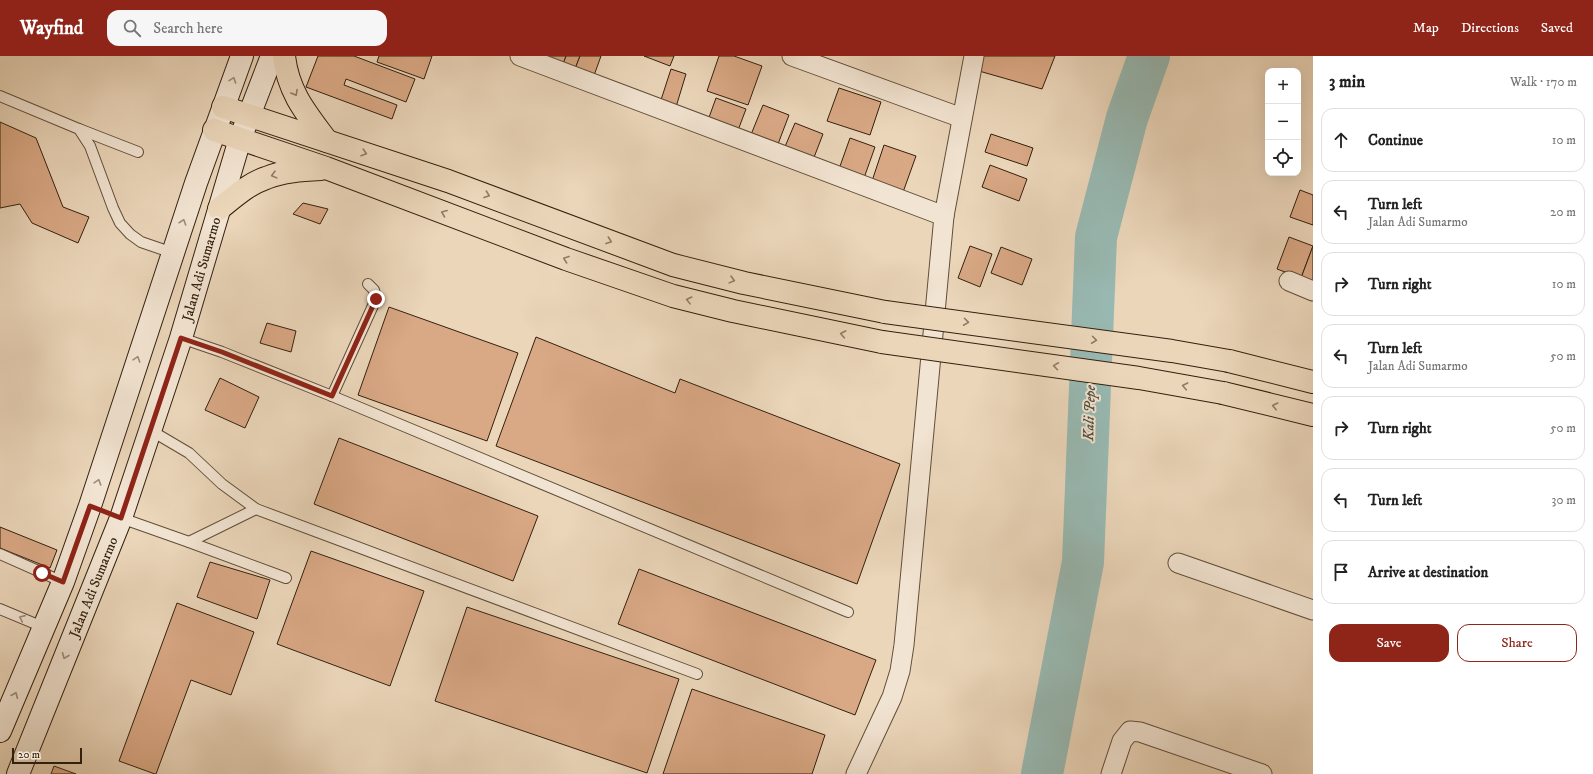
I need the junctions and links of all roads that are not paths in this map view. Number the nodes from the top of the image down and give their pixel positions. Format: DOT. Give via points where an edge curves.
graph roads {
  1 [pos="242,56"];
  2 [pos="272,56"];
  3 [pos="284,56"];
  4 [pos="520,56"];
  5 [pos="792,56"];
  6 [pos="974,56"];
  7 [pos="0,96"];
  8 [pos="223,107"];
  9 [pos="248,116"];
  10 [pos="962,118"];
  11 [pos="79,129"];
  12 [pos="214,130"];
  13 [pos="240,139"];
  14 [pos="327,141"];
  15 [pos="138,152"];
  16 [pos="326,168"];
  17 [pos="219,209"];
  18 [pos="944,216"];
  19 [pos="173,253"];
  20 [pos="1289,281"];
  21 [pos="368,284"];
  22 [pos="1313,291"];
  23 [pos="181,338"];
  24 [pos="1313,382"];
  25 [pos="332,396"];
  26 [pos="1313,415"];
  27 [pos="150,430"];
  28 [pos="90,506"];
  29 [pos="256,509"];
  30 [pos="130,520"];
  31 [pos="189,542"];
  32 [pos="0,554"];
  33 [pos="1178,562"];
  34 [pos="286,578"];
  35 [pos="63,582"];
  36 [pos="0,609"];
  37 [pos="1313,610"];
  38 [pos="848,612"];
  39 [pos="43,628"];
  40 [pos="697,674"];
  41 [pos="0,731"];
  42 [pos="18,774"];
  43 [pos="856,774"];
  44 [pos="1111,774"];
  45 [pos="1262,774"];
  8 -- 1 [label="main road, one-way"];
  2 -- 9 [label="main road, Jalan Adi Sumarmo"];
  3 -- 14 [label="highway, one-way" via="290,85 302,107"];
  4 -- 18 [label="street"];
  5 -- 10 [label="street"];
  6 -- 10 [label="street"];
  7 -- 11 [label="lane"];
  8 -- 9 [label="highway"];
  8 -- 12 [label="main road"];
  9 -- 13 [label="main road, Jalan Adi Sumarmo"];
  9 -- 14 [label="highway"];
  10 -- 18 [label="street"];
  11 -- 15 [label="lane"];
  11 -- 19 [label="lane" via="90,146 120,223 141,242"];
  12 -- 13 [label="highway"];
  19 -- 12 [label="main road, one-way"];
  13 -- 16 [label="highway"];
  13 -- 17 [label="main road, Jalan Adi Sumarmo"];
  14 -- 24 [label="highway, one-way, bridge" via="448,181 673,264 744,283 885,312 1172,351 1229,361"];
  16 -- 17 [label="highway, one-way" via="286,172 265,178 249,186"];
  26 -- 16 [label="highway, one-way, bridge" via="1223,393 1138,378 882,342 733,311 674,296 573,262"];
  17 -- 23 [label="main road, Jalan Adi Sumarmo"];
  18 -- 43 [label="street" via="900,671 892,697"];
  28 -- 19 [label="main road, one-way"];
  20 -- 22 [label="street"];
  21 -- 25 [label="lane" via="374,290 376,299"];
  23 -- 25 [label="lane"];
  23 -- 27 [label="main road, Jalan Adi Sumarmo"];
  25 -- 38 [label="lane"];
  27 -- 29 [label="lane" via="189,453 222,484"];
  27 -- 30 [label="main road, Jalan Adi Sumarmo"];
  28 -- 30 [label="main road"];
  28 -- 35 [label="main road"];
  29 -- 31 [label="lane"];
  29 -- 40 [label="lane"];
  30 -- 31 [label="lane"];
  30 -- 42 [label="main road, Jalan Adi Sumarmo, one-way"];
  31 -- 34 [label="lane"];
  32 -- 35 [label="lane"];
  33 -- 37 [label="street"];
  35 -- 39 [label="main road"];
  39 -- 36 [label="lane, one-way"];
  41 -- 39 [label="main road, one-way"];
  44 -- 45 [label="street" via="1122,741 1130,731 1140,732"];
}
